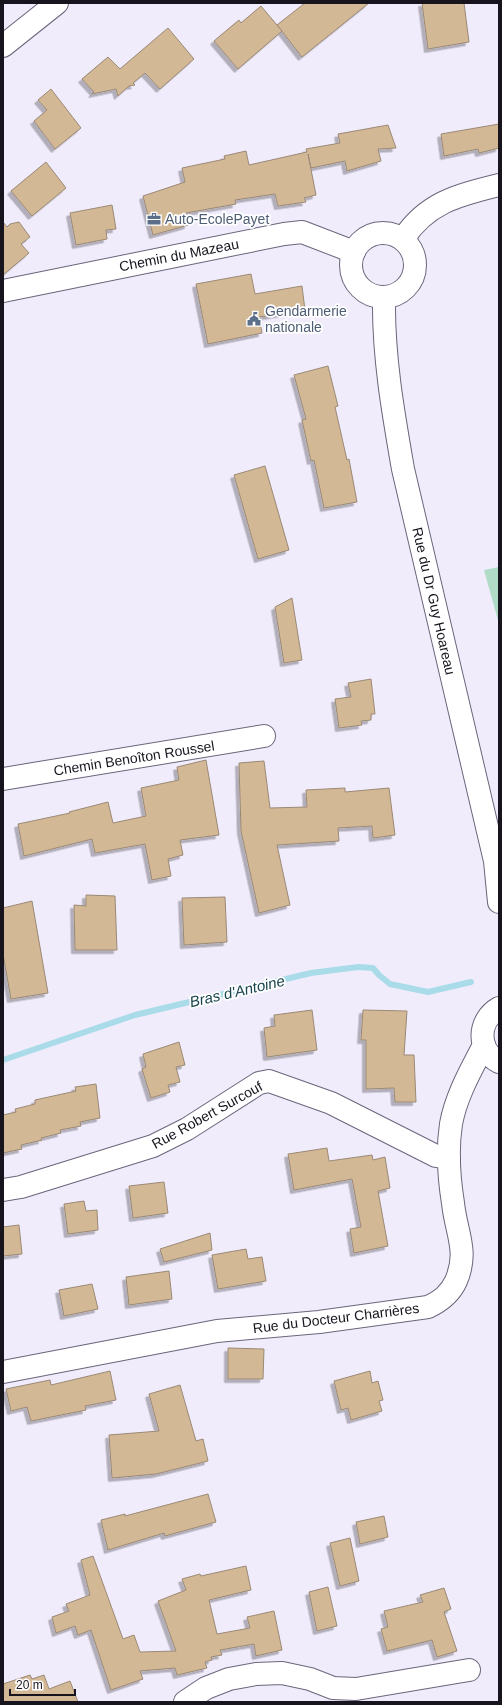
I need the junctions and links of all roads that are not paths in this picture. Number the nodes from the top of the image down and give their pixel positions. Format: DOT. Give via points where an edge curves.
graph roads {
  1 [pos="57,3"];
  2 [pos="3,46"];
  3 [pos="499,185"];
  4 [pos="403,239"];
  5 [pos="354,252"];
  6 [pos="3,291"];
  7 [pos="384,297"];
  8 [pos="264,736"];
  9 [pos="3,779"];
  10 [pos="499,902"];
  11 [pos="499,1003"];
  12 [pos="493,1056"];
  13 [pos="449,1158"];
  14 [pos="3,1190"];
  15 [pos="3,1372"];
  16 [pos="469,1670"];
  17 [pos="184,1702"];
  1 -- 2 [label="street"];
  3 -- 4 [label="street" via="452,198 432,208 408,230"];
  4 -- 5 [label="street" via="385,232 375,233 359,243"];
  4 -- 7 [label="street" via="415,256 414,275 406,289"];
  5 -- 6 [label="street, Chemin du Mazeau" via="302,232"];
  5 -- 7 [label="street" via="351,260 354,279 366,292"];
  7 -- 10 [label="street, Rue du Dr Guy Hoareau" via="392,405 403,469 495,861"];
  8 -- 9 [label="street, Chemin Benoîton Roussel"];
  11 -- 12 [label="street" via="485,1020 483,1028"];
  12 -- 13 [label="street, Rue du Docteur Charrières" via="467,1080 458,1097 451,1124"];
  13 -- 14 [label="street, Rue Robert Surcouf" via="436,1156 331,1103 269,1081 259,1083 187,1129 154,1146 21,1187"];
  13 -- 15 [label="street, Rue du Docteur Charrières" via="453,1205 463,1253 461,1268 453,1287 441,1302 428,1307 319,1322 217,1331"];
  16 -- 17 [label="street" via="356,1690 333,1688 310,1679 282,1673 256,1674 229,1679 206,1688"];
}
